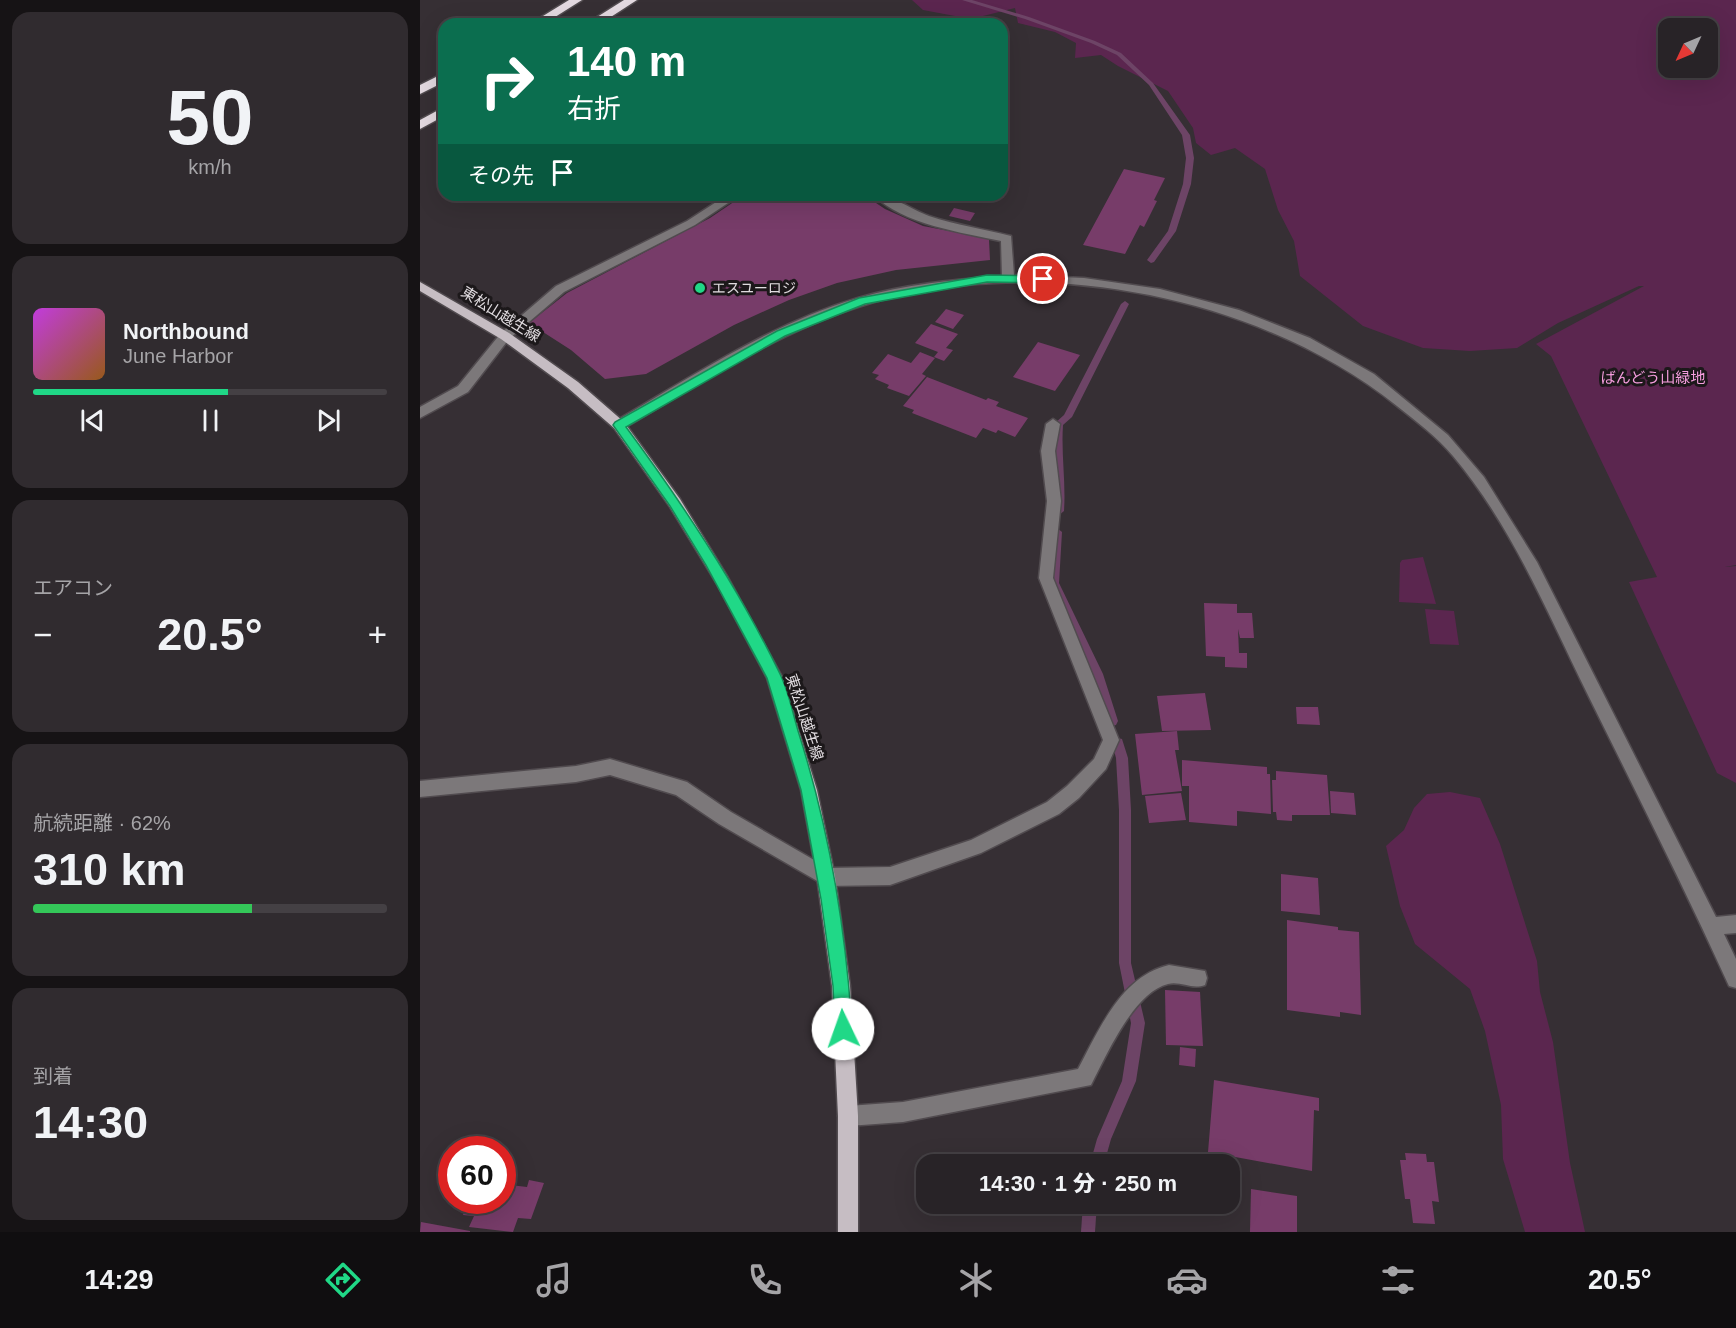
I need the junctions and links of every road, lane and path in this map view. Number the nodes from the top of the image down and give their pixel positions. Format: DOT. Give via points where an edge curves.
graph roads {
  1 [pos="577,0"];
  2 [pos="632,0"];
  3 [pos="546,18"];
  4 [pos="602,18"];
  5 [pos="438,80"];
  6 [pos="420,90"];
  7 [pos="438,114"];
  8 [pos="420,125"];
  9 [pos="725,201"];
  10 [pos="887,201"];
  11 [pos="1008,278"];
  12 [pos="420,286"];
  13 [pos="505,336"];
  14 [pos="420,413"];
  15 [pos="1053,423"];
  16 [pos="619,425"];
  17 [pos="420,789"];
  18 [pos="826,877"];
  19 [pos="1736,924"];
  20 [pos="1712,927"];
  21 [pos="1198,978"];
  22 [pos="1736,979"];
  23 [pos="848,1116"];
  24 [pos="848,1232"];
  1 -- 3 [label="highway"];
  2 -- 4 [label="highway"];
  5 -- 6 [label="highway"];
  7 -- 8 [label="highway"];
  9 -- 13 [label="street" via="560,289"];
  10 -- 11 [label="street" via="930,220 1007,239"];
  11 -- 16 [label="street" via="905,291 819,316 781,333"];
  11 -- 20 [label="street" via="1114,284 1224,309 1330,354 1374,378 1416,412 1457,452 1504,514"];
  12 -- 13 [label="main road, 東松山越生線"];
  13 -- 14 [label="street" via="463,389"];
  13 -- 16 [label="main road, 東松山越生線" via="573,385"];
  15 -- 18 [label="street" via="1048,452 1054,501 1046,579 1111,740 1100,764 1053,808 975,847 890,876"];
  16 -- 18 [label="main road, 東松山越生線" via="675,502 774,677 809,790"];
  17 -- 18 [label="street" via="576,774 610,767 681,788 724,818"];
  18 -- 23 [label="main road, 東松山越生線" via="841,986"];
  19 -- 20 [label="street"];
  20 -- 22 [label="street"];
  21 -- 23 [label="street" via="1168,975 1146,986 1119,1014 1084,1078 903,1112"];
  23 -- 24 [label="main road, 東松山越生線"];
}
